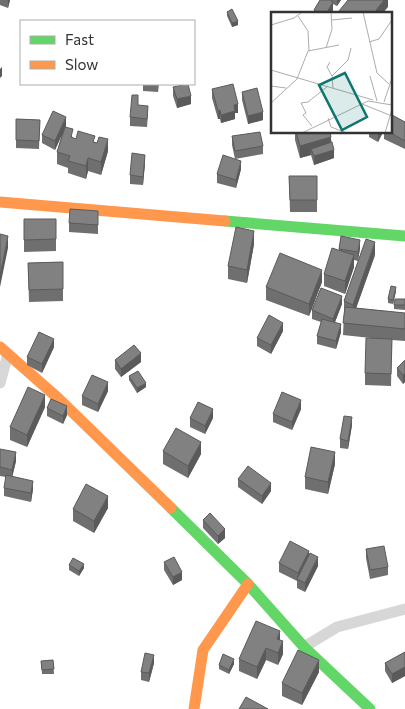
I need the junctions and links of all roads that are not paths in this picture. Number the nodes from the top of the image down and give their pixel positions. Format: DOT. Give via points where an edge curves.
graph roads {
  1 [pos="0,202"];
  2 [pos="405,236"];
  3 [pos="4,351"];
  4 [pos="0,384"];
  5 [pos="248,584"];
  6 [pos="405,609"];
  7 [pos="304,647"];
  8 [pos="194,709"];
  9 [pos="370,709"];
  1 -- 2 [label="street"];
  3 -- 4 [label="street"];
  3 -- 5 [label="street" via="59,399"];
  5 -- 7 [label="street"];
  5 -- 8 [label="street" via="203,650"];
  6 -- 7 [label="street" via="337,627"];
  7 -- 9 [label="street"];
}
